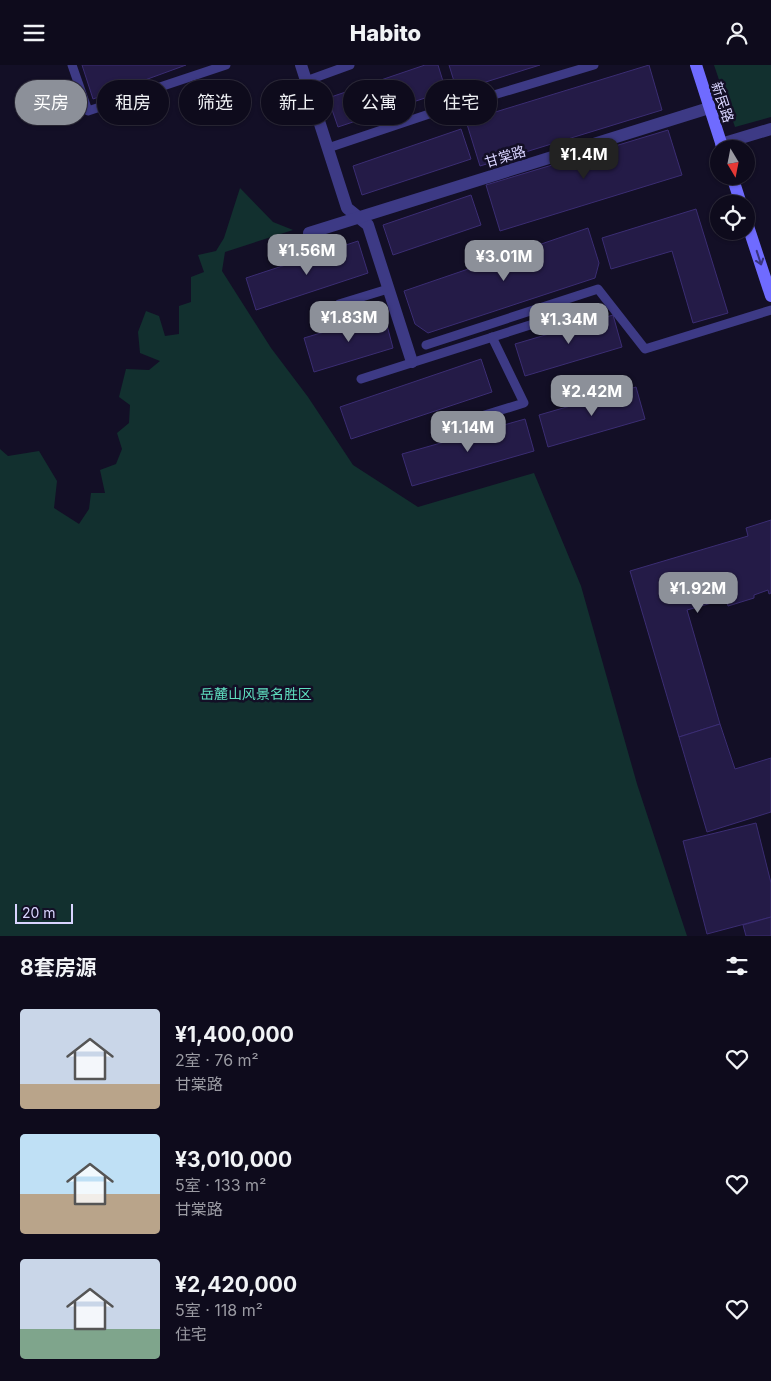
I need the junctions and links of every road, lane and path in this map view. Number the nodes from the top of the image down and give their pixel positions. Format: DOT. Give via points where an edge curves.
graph roads {
  1 [pos="72,65"];
  2 [pos="226,65"];
  3 [pos="301,65"];
  4 [pos="350,65"];
  5 [pos="594,65"];
  6 [pos="696,65"];
  7 [pos="306,80"];
  8 [pos="309,80"];
  9 [pos="497,94"];
  10 [pos="709,108"];
  11 [pos="425,115"];
  12 [pos="320,125"];
  13 [pos="771,129"];
  14 [pos="720,140"];
  15 [pos="739,140"];
  16 [pos="328,148"];
  17 [pos="357,217"];
  18 [pos="309,233"];
  19 [pos="753,240"];
  20 [pos="388,289"];
  21 [pos="771,296"];
  22 [pos="339,304"];
  23 [pos="771,310"];
  24 [pos="574,311"];
  25 [pos="492,337"];
  26 [pos="426,345"];
  27 [pos="412,362"];
  28 [pos="361,379"];
  29 [pos="446,427"];
  1 -- 2 [label="lane" via="88,111"];
  3 -- 7 [label="street"];
  4 -- 8 [label="lane"];
  5 -- 9 [label="lane"];
  6 -- 10 [label="street, 新民路"];
  10 -- 14 [label="street, 新民路"];
  10 -- 17 [label="street, 甘棠路"];
  11 -- 16 [label="lane"];
  12 -- 16 [label="street"];
  13 -- 15 [label="street"];
  16 -- 17 [label="street" via="347,209"];
  17 -- 18 [label="street, 甘棠路"];
  17 -- 20 [label="street" via="368,225"];
  19 -- 21 [label="street, one-way"];
  20 -- 22 [label="lane"];
  20 -- 27 [label="street"];
  23 -- 26 [label="lane" via="645,349 598,289"];
  24 -- 25 [label="lane"];
  25 -- 27 [label="lane"];
  25 -- 29 [label="lane" via="524,403"];
  27 -- 28 [label="lane"];
}
